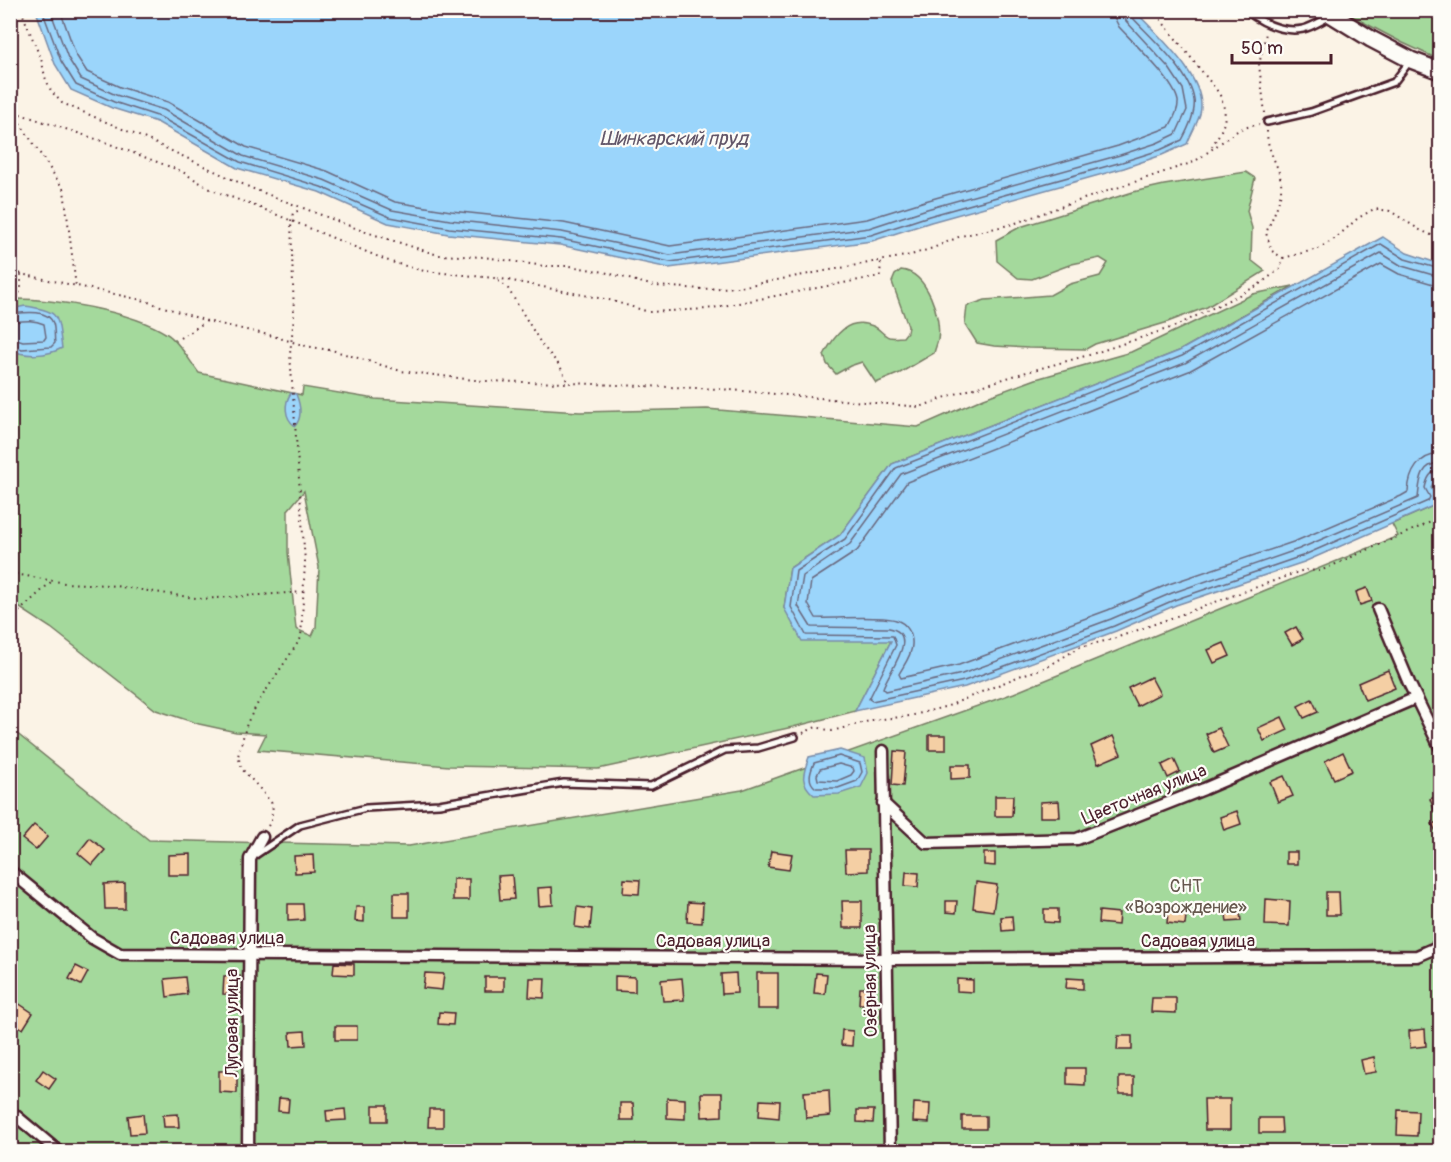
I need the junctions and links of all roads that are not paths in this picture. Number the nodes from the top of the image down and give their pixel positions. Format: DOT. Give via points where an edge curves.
graph roads {
  1 [pos="1245,10"];
  2 [pos="1327,13"];
  3 [pos="1411,60"];
  4 [pos="1440,71"];
  5 [pos="1267,122"];
  6 [pos="1378,609"];
  7 [pos="1416,698"];
  8 [pos="795,737"];
  9 [pos="1440,747"];
  10 [pos="884,751"];
  11 [pos="883,807"];
  12 [pos="262,837"];
  13 [pos="250,859"];
  14 [pos="10,871"];
  15 [pos="1440,946"];
  16 [pos="248,954"];
  17 [pos="885,959"];
  18 [pos="10,1111"];
  19 [pos="59,1152"];
  20 [pos="248,1152"];
  21 [pos="890,1152"];
  1 -- 2 [label="lane" via="1269,25 1289,30 1304,29"];
  2 -- 3 [label="street"];
  3 -- 4 [label="street"];
  3 -- 5 [label="lane" via="1394,82 1311,112"];
  6 -- 7 [label="street"];
  7 -- 9 [label="street"];
  7 -- 11 [label="street, Цветочная улица" via="1077,839 926,843"];
  8 -- 13 [label="lane" via="758,748 725,750 651,786 564,783 440,804 366,808 300,825"];
  10 -- 11 [label="street, Озёрная улица"];
  11 -- 17 [label="street, Озёрная улица"];
  12 -- 13 [label="street"];
  13 -- 16 [label="street, Луговая улица"];
  14 -- 16 [label="street, Садовая улица" via="92,938 120,954"];
  15 -- 17 [label="street, Садовая улица" via="1417,956"];
  16 -- 17 [label="street, Садовая улица"];
  16 -- 20 [label="street, Луговая улица"];
  17 -- 21 [label="street, Озёрная улица"];
  18 -- 19 [label="street"];
}
